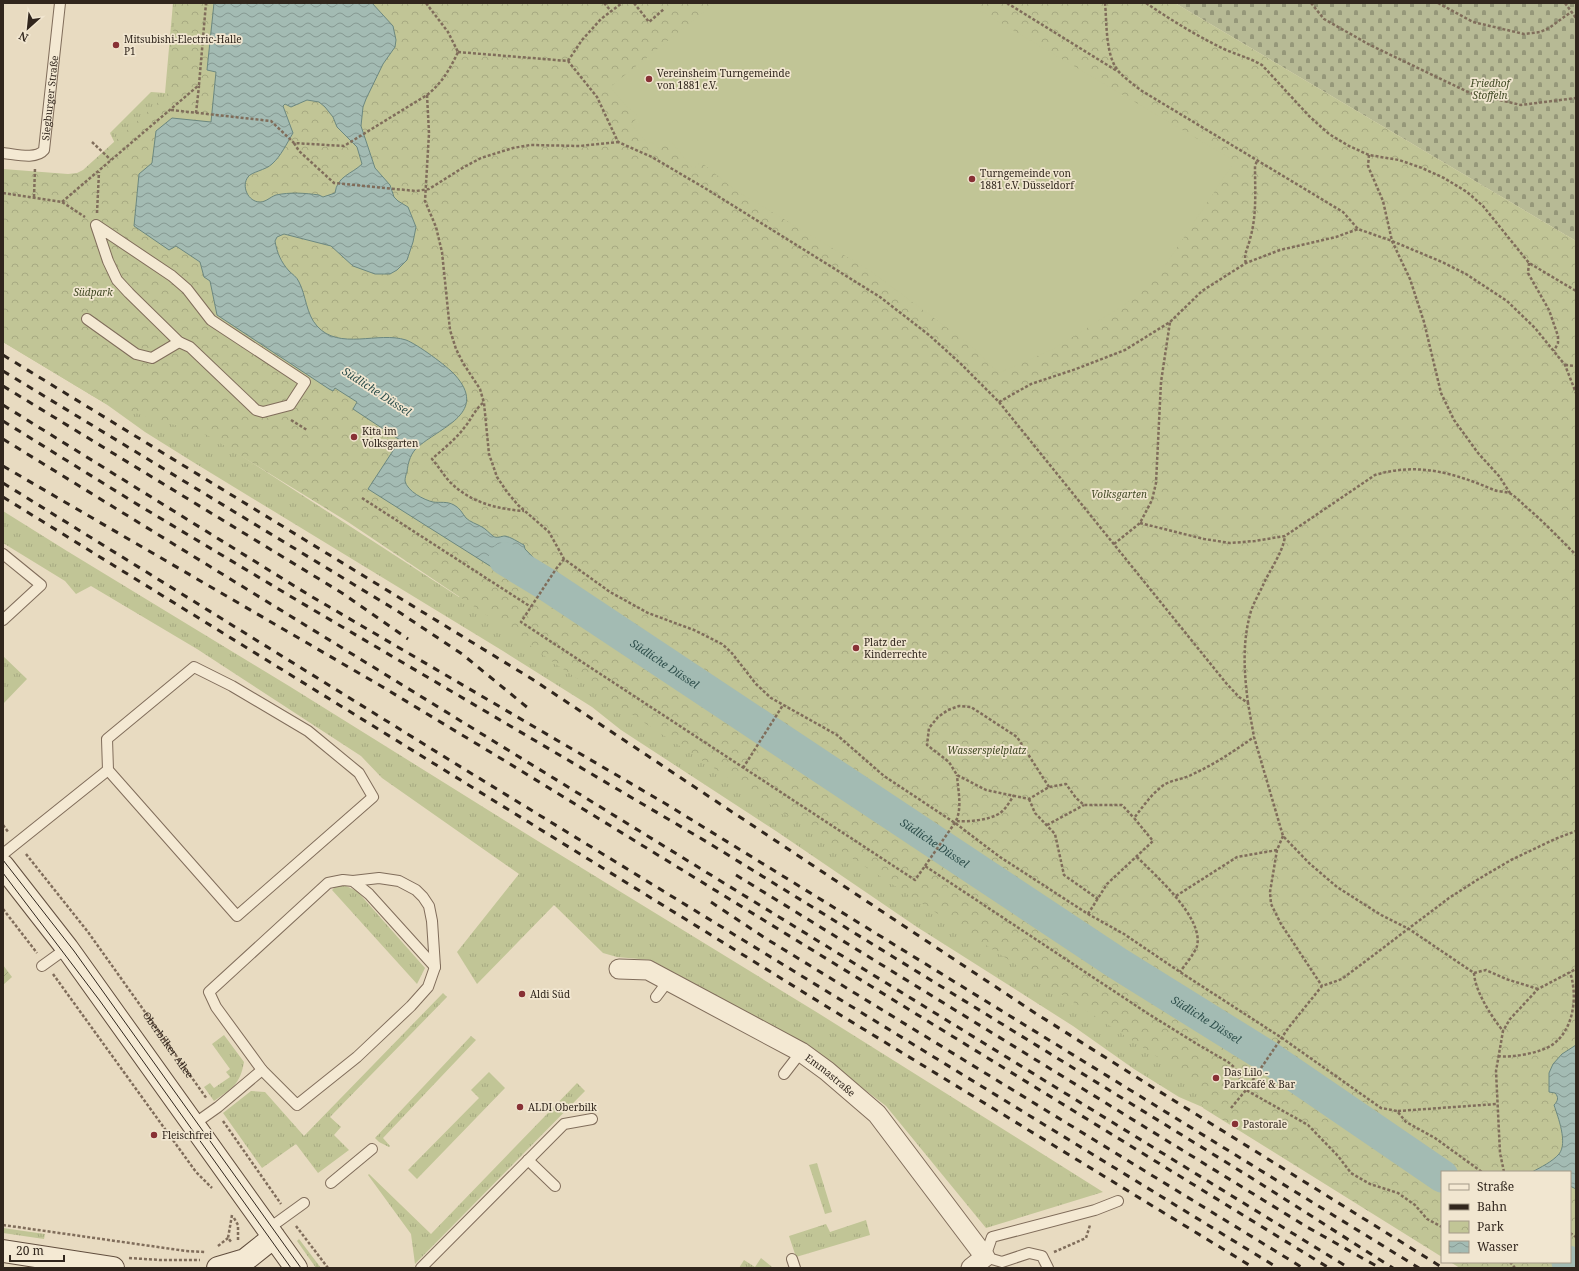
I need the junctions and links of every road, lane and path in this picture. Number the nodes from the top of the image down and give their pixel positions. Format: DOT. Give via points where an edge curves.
graph roads {
  1 [pos="60,3"];
  2 [pos="206,3"];
  3 [pos="426,3"];
  4 [pos="604,3"];
  5 [pos="622,3"];
  6 [pos="634,3"];
  7 [pos="1006,3"];
  8 [pos="1105,3"];
  9 [pos="1146,3"];
  10 [pos="1311,3"];
  11 [pos="1438,3"];
  12 [pos="1565,3"];
  13 [pos="664,9"];
  14 [pos="611,11"];
  15 [pos="1571,12"];
  16 [pos="1576,18"];
  17 [pos="458,52"];
  18 [pos="568,61"];
  19 [pos="1119,72"];
  20 [pos="199,85"];
  21 [pos="427,95"];
  22 [pos="1576,98"];
  23 [pos="171,110"];
  24 [pos="196,113"];
  25 [pos="92,142"];
  26 [pos="618,142"];
  27 [pos="294,143"];
  28 [pos="3,153"];
  29 [pos="1369,155"];
  30 [pos="35,156"];
  31 [pos="110,160"];
  32 [pos="1257,161"];
  33 [pos="99,171"];
  34 [pos="424,190"];
  35 [pos="3,193"];
  36 [pos="34,198"];
  37 [pos="62,202"];
  38 [pos="96,225"];
  39 [pos="1358,229"];
  40 [pos="1392,241"];
  41 [pos="1246,263"];
  42 [pos="1529,263"];
  43 [pos="1576,291"];
  44 [pos="87,319"];
  45 [pos="1170,322"];
  46 [pos="179,342"];
  47 [pos="1554,351"];
  48 [pos="1565,365"];
  49 [pos="1576,366"];
  50 [pos="1576,393"];
  51 [pos="999,402"];
  52 [pos="484,403"];
  53 [pos="286,417"];
  54 [pos="307,430"];
  55 [pos="1510,493"];
  56 [pos="362,498"];
  57 [pos="524,511"];
  58 [pos="1140,523"];
  59 [pos="1285,536"];
  60 [pos="1114,544"];
  61 [pos="3,554"];
  62 [pos="1576,555"];
  63 [pos="564,559"];
  64 [pos="531,607"];
  65 [pos="3,620"];
  66 [pos="1248,703"];
  67 [pos="783,705"];
  68 [pos="1254,737"];
  69 [pos="743,768"];
  70 [pos="108,770"];
  71 [pos="957,775"];
  72 [pos="1049,787"];
  73 [pos="1014,795"];
  74 [pos="1029,799"];
  75 [pos="1084,805"];
  76 [pos="1134,818"];
  77 [pos="956,822"];
  78 [pos="3,825"];
  79 [pos="1048,825"];
  80 [pos="1576,831"];
  81 [pos="1283,836"];
  82 [pos="17,843"];
  83 [pos="1277,850"];
  84 [pos="3,854"];
  85 [pos="1138,857"];
  86 [pos="3,866"];
  87 [pos="925,866"];
  88 [pos="353,881"];
  89 [pos="1176,896"];
  90 [pos="1098,899"];
  91 [pos="3,909"];
  92 [pos="1088,914"];
  93 [pos="1409,929"];
  94 [pos="66,948"];
  95 [pos="44,965"];
  96 [pos="435,967"];
  97 [pos="619,969"];
  98 [pos="1576,969"];
  99 [pos="1180,972"];
  100 [pos="1570,972"];
  101 [pos="1474,973"];
  102 [pos="668,981"];
  103 [pos="1322,986"];
  104 [pos="1538,989"];
  105 [pos="656,998"];
  106 [pos="1503,1030"];
  107 [pos="1282,1038"];
  108 [pos="801,1052"];
  109 [pos="1498,1056"];
  110 [pos="262,1070"];
  111 [pos="784,1074"];
  112 [pos="1246,1090"];
  113 [pos="1497,1104"];
  114 [pos="1231,1108"];
  115 [pos="215,1109"];
  116 [pos="1397,1111"];
  117 [pos="592,1119"];
  118 [pos="194,1124"];
  119 [pos="372,1149"];
  120 [pos="528,1160"];
  121 [pos="1481,1171"];
  122 [pos="1504,1171"];
  123 [pos="331,1183"];
  124 [pos="555,1186"];
  125 [pos="216,1193"];
  126 [pos="1118,1201"];
  127 [pos="304,1203"];
  128 [pos="228,1210"];
  129 [pos="1094,1210"];
  130 [pos="288,1214"];
  131 [pos="232,1215"];
  132 [pos="3,1224"];
  133 [pos="1441,1227"];
  134 [pos="271,1233"];
  135 [pos="228,1238"];
  136 [pos="237,1242"];
  137 [pos="235,1247"];
  138 [pos="3,1251"];
  139 [pos="214,1256"];
  140 [pos="1042,1256"];
  141 [pos="978,1263"];
  142 [pos="81,1266"];
  143 [pos="293,1267"];
  144 [pos="113,1268"];
  145 [pos="328,1268"];
  146 [pos="421,1268"];
  147 [pos="1048,1268"];
  1 -- 30 [label="lane, Siegburger Straße" via="46,143 42,153"];
  2 -- 20 [label="path"];
  3 -- 17 [label="path" via="448,32"];
  4 -- 14 [label="path"];
  5 -- 14 [label="path"];
  6 -- 13 [label="path" via="649,22"];
  7 -- 19 [label="path"];
  8 -- 19 [label="path" via="1110,54"];
  9 -- 29 [label="path" via="1200,36 1258,63 1329,134"];
  10 -- 22 [label="path" via="1324,19 1370,45 1470,93 1521,105"];
  11 -- 15 [label="path" via="1474,22 1524,34 1549,28"];
  12 -- 15 [label="path"];
  14 -- 18 [label="path" via="582,40"];
  15 -- 16 [label="path"];
  17 -- 18 [label="path"];
  17 -- 21 [label="path" via="444,78"];
  18 -- 26 [label="path" via="597,97"];
  19 -- 32 [label="path" via="1142,90"];
  20 -- 23 [label="path"];
  20 -- 24 [label="path"];
  21 -- 27 [label="path" via="344,146"];
  21 -- 34 [label="path" via="429,133"];
  23 -- 24 [label="path"];
  23 -- 31 [label="path"];
  24 -- 27 [label="path" via="271,121"];
  25 -- 31 [label="path"];
  26 -- 34 [label="path" via="580,146 530,145 514,148 481,158"];
  26 -- 51 [label="path" via="652,157 708,190 880,297 934,340"];
  27 -- 34 [label="path" via="299,151 334,183 408,191"];
  28 -- 30 [label="lane"];
  29 -- 40 [label="path" via="1368,166 1384,201"];
  29 -- 42 [label="path" via="1399,160 1422,168 1467,192 1483,206"];
  30 -- 36 [label="path"];
  31 -- 33 [label="path"];
  32 -- 39 [label="path" via="1343,212"];
  32 -- 41 [label="path" via="1256,207 1251,238 1244,258"];
  33 -- 37 [label="path"];
  33 -- 38 [label="path"];
  34 -- 52 [label="path" via="425,201 436,227 442,252 450,330 456,349 476,382"];
  35 -- 36 [label="path"];
  36 -- 37 [label="path"];
  37 -- 38 [label="path"];
  38 -- 46 [label="lane" via="117,280"];
  38 -- 46 [label="lane" via="172,276 211,320 305,382 290,405 263,412 256,410 190,347"];
  39 -- 40 [label="path"];
  39 -- 41 [label="path" via="1336,237 1280,250"];
  40 -- 47 [label="path" via="1466,274 1507,301"];
  40 -- 55 [label="path" via="1410,279 1424,322 1441,393 1454,420"];
  41 -- 45 [label="path" via="1202,291"];
  42 -- 43 [label="path"];
  42 -- 47 [label="path" via="1528,272 1549,310 1558,336"];
  44 -- 46 [label="lane" via="136,354 152,358"];
  45 -- 51 [label="path" via="1125,350 1031,384"];
  45 -- 58 [label="path" via="1161,382 1156,482 1152,500"];
  47 -- 48 [label="path"];
  48 -- 49 [label="path"];
  48 -- 50 [label="path"];
  51 -- 60 [label="path"];
  52 -- 57 [label="path" via="489,454 497,477"];
  52 -- 57 [label="path" via="479,406 455,439 432,459 450,482 464,494 500,508"];
  53 -- 54 [label="path"];
  55 -- 59 [label="path" via="1449,474 1422,469 1390,470 1375,475"];
  55 -- 62 [label="path" via="1541,519"];
  56 -- 64 [label="path"];
  57 -- 63 [label="path" via="549,532"];
  58 -- 59 [label="path" via="1230,543"];
  58 -- 60 [label="path"];
  59 -- 66 [label="path" via="1284,544 1252,610 1247,629 1244,648"];
  60 -- 66 [label="path" via="1226,683"];
  61 -- 65 [label="lane" via="41,585"];
  63 -- 64 [label="path"];
  63 -- 67 [label="path" via="610,592 648,613 694,630 722,644 736,657 763,691"];
  64 -- 69 [label="path" via="521,622"];
  66 -- 68 [label="path"];
  67 -- 69 [label="path"];
  67 -- 77 [label="path" via="837,735 884,776"];
  68 -- 76 [label="path" via="1221,760 1160,787"];
  68 -- 81 [label="path"];
  69 -- 87 [label="path" via="915,880"];
  70 -- 70 [label="lane" via="108,740 194,667 232,686 308,731 359,773 374,797 237,916"];
  70 -- 82 [label="lane"];
  71 -- 72 [label="path" via="949,762 927,745 929,728 948,710 959,706 971,707 1017,737"];
  71 -- 73 [label="path" via="986,790"];
  71 -- 77 [label="path" via="959,813"];
  72 -- 74 [label="path"];
  72 -- 75 [label="path" via="1066,784"];
  73 -- 74 [label="path"];
  73 -- 77 [label="path" via="999,814 977,821"];
  74 -- 79 [label="path" via="1035,813"];
  75 -- 76 [label="path" via="1122,805"];
  75 -- 79 [label="path"];
  76 -- 85 [label="path" via="1153,841"];
  77 -- 87 [label="path"];
  77 -- 92 [label="path" via="1000,857"];
  78 -- 82 [label="path, Oberbilker Allee"];
  79 -- 90 [label="path" via="1055,834 1064,875"];
  80 -- 93 [label="path" via="1511,860 1449,898"];
  81 -- 83 [label="path"];
  81 -- 93 [label="path" via="1337,887 1381,915"];
  82 -- 84 [label="lane"];
  82 -- 115 [label="path, Oberbilker Allee" via="88,932"];
  83 -- 89 [label="path" via="1237,858"];
  83 -- 103 [label="path" via="1270,892 1271,904 1281,924"];
  85 -- 89 [label="path"];
  85 -- 90 [label="path" via="1108,884"];
  86 -- 94 [label="main road"];
  87 -- 112 [label="path" via="1147,1013 1228,1062 1234,1067"];
  88 -- 96 [label="lane" via="369,894"];
  88 -- 96 [label="lane" via="379,878 399,881 416,890 429,906"];
  88 -- 110 [label="lane" via="328,883 209,992 216,1007"];
  89 -- 99 [label="path" via="1196,927 1197,947"];
  90 -- 92 [label="path"];
  91 -- 95 [label="path"];
  92 -- 99 [label="path" via="1124,934"];
  93 -- 101 [label="path"];
  93 -- 103 [label="path" via="1342,979"];
  94 -- 95 [label="lane"];
  94 -- 118 [label="main road"];
  95 -- 125 [label="path" via="196,1172"];
  96 -- 110 [label="lane" via="428,987 411,1006 357,1058 297,1105"];
  97 -- 102 [label="street, Emmastraße" via="648,970"];
  98 -- 100 [label="path"];
  99 -- 107 [label="path"];
  100 -- 104 [label="path"];
  100 -- 109 [label="path" via="1573,982 1573,1008 1562,1035 1552,1045 1536,1051 1519,1056"];
  101 -- 104 [label="path" via="1486,970"];
  101 -- 106 [label="path" via="1474,983 1495,1021"];
  102 -- 105 [label="lane"];
  102 -- 108 [label="street, Emmastraße"];
  103 -- 107 [label="path"];
  104 -- 106 [label="path"];
  106 -- 109 [label="path"];
  107 -- 112 [label="path"];
  107 -- 116 [label="path" via="1381,1108"];
  108 -- 111 [label="lane"];
  108 -- 141 [label="street, Emmastraße" via="877,1114"];
  109 -- 113 [label="path"];
  110 -- 115 [label="lane"];
  112 -- 114 [label="path"];
  112 -- 133 [label="path" via="1308,1125 1359,1179 1398,1193 1415,1205 1427,1219"];
  113 -- 116 [label="path"];
  113 -- 122 [label="path"];
  115 -- 118 [label="lane"];
  115 -- 130 [label="path, Oberbilker Allee"];
  116 -- 121 [label="path" via="1406,1122 1435,1138"];
  117 -- 120 [label="lane" via="564,1124"];
  118 -- 134 [label="main road"];
  119 -- 123 [label="lane"];
  120 -- 124 [label="lane"];
  120 -- 146 [label="lane"];
  126 -- 129 [label="lane"];
  127 -- 130 [label="lane"];
  128 -- 131 [label="path"];
  129 -- 140 [label="path" via="1086,1238"];
  129 -- 141 [label="lane" via="992,1237"];
  130 -- 134 [label="lane"];
  130 -- 145 [label="path, Oberbilker Allee"];
  131 -- 135 [label="path"];
  131 -- 136 [label="path" via="238,1225"];
  132 -- 139 [label="path"];
  134 -- 139 [label="main road" via="245,1260"];
  134 -- 143 [label="main road"];
  135 -- 137 [label="path"];
  135 -- 139 [label="path"];
  138 -- 142 [label="main road"];
  140 -- 141 [label="lane" via="1029,1252 1002,1262"];
  140 -- 147 [label="lane"];
  142 -- 144 [label="main road"];
}
